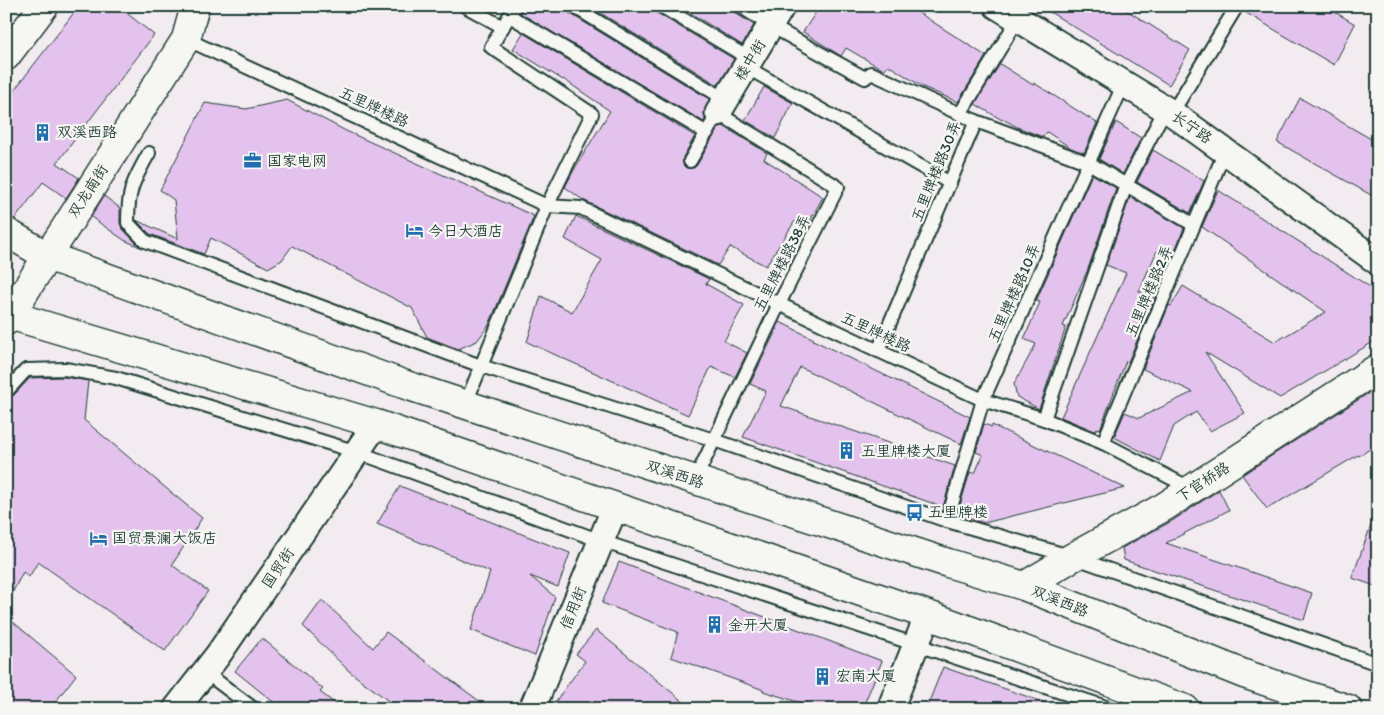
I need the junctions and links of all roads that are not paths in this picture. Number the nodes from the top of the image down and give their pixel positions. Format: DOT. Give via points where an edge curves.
graph roads {
  1 [pos="44,6"];
  2 [pos="195,6"];
  3 [pos="465,6"];
  4 [pos="573,6"];
  5 [pos="661,6"];
  6 [pos="740,6"];
  7 [pos="996,6"];
  8 [pos="1237,6"];
  9 [pos="512,11"];
  10 [pos="776,16"];
  11 [pos="1018,19"];
  12 [pos="503,28"];
  13 [pos="186,39"];
  14 [pos="6,56"];
  15 [pos="748,63"];
  16 [pos="1124,83"];
  17 [pos="1168,111"];
  18 [pos="960,114"];
  19 [pos="717,115"];
  20 [pos="976,122"];
  21 [pos="1225,151"];
  22 [pos="149,154"];
  23 [pos="690,161"];
  24 [pos="1089,163"];
  25 [pos="950,183"];
  26 [pos="1126,184"];
  27 [pos="548,206"];
  28 [pos="1194,225"];
  29 [pos="6,232"];
  30 [pos="47,256"];
  31 [pos="1378,262"];
  32 [pos="779,304"];
  33 [pos="7,317"];
  34 [pos="878,351"];
  35 [pos="481,366"];
  36 [pos="1378,368"];
  37 [pos="6,392"];
  38 [pos="983,400"];
  39 [pos="465,405"];
  40 [pos="1044,419"];
  41 [pos="376,424"];
  42 [pos="714,440"];
  43 [pos="1104,443"];
  44 [pos="357,452"];
  45 [pos="694,480"];
  46 [pos="1192,489"];
  47 [pos="615,507"];
  48 [pos="948,521"];
  49 [pos="601,541"];
  50 [pos="1073,557"];
  51 [pos="1024,586"];
  52 [pos="928,615"];
  53 [pos="916,644"];
  54 [pos="1378,664"];
  55 [pos="205,672"];
  56 [pos="176,709"];
  57 [pos="254,709"];
  58 [pos="532,709"];
  59 [pos="890,709"];
  60 [pos="1112,709"];
  61 [pos="1185,709"];
  62 [pos="1348,709"];
  1 -- 14 [label="main road"];
  2 -- 13 [label="main road, 双龙南街"];
  3 -- 12 [label="lane"];
  4 -- 19 [label="lane"];
  5 -- 15 [label="lane"];
  6 -- 10 [label="lane"];
  7 -- 11 [label="street, 长宁路"];
  8 -- 17 [label="lane"];
  9 -- 12 [label="lane"];
  9 -- 19 [label="lane"];
  10 -- 15 [label="street, 楼中街"];
  10 -- 18 [label="lane" via="865,78 871,72"];
  11 -- 16 [label="street, 长宁路"];
  11 -- 18 [label="lane, 五里牌楼路30弄"];
  12 -- 27 [label="lane" via="491,47 592,114"];
  13 -- 27 [label="lane, 五里牌楼路"];
  13 -- 30 [label="main road, 双龙南街"];
  15 -- 19 [label="street, 楼中街"];
  15 -- 25 [label="lane"];
  16 -- 17 [label="street, 长宁路"];
  16 -- 24 [label="lane, 五里牌楼路10弄"];
  17 -- 21 [label="street, 长宁路"];
  17 -- 26 [label="lane"];
  18 -- 20 [label="lane, 五里牌楼路30弄"];
  19 -- 23 [label="lane"];
  19 -- 32 [label="lane, 五里牌楼路38弄" via="838,187"];
  20 -- 24 [label="lane"];
  20 -- 25 [label="lane, 五里牌楼路30弄"];
  21 -- 28 [label="lane, 五里牌楼路2弄"];
  21 -- 31 [label="street, 长宁路"];
  22 -- 35 [label="lane" via="132,183 128,201 128,223 145,241"];
  24 -- 26 [label="lane"];
  24 -- 38 [label="lane, 五里牌楼路10弄"];
  25 -- 34 [label="lane, 五里牌楼路30弄"];
  26 -- 28 [label="lane"];
  26 -- 40 [label="lane"];
  27 -- 32 [label="lane, 五里牌楼路" via="581,208"];
  27 -- 35 [label="lane"];
  28 -- 43 [label="lane, 五里牌楼路2弄"];
  29 -- 30 [label="main road, 双溪西路"];
  30 -- 33 [label="main road, 双龙南街"];
  30 -- 39 [label="main road, 双溪西路"];
  32 -- 34 [label="lane, 五里牌楼路"];
  32 -- 42 [label="lane, 五里牌楼路38弄"];
  33 -- 41 [label="main road"];
  34 -- 38 [label="lane, 五里牌楼路"];
  35 -- 39 [label="lane"];
  35 -- 42 [label="lane"];
  36 -- 46 [label="main road, 下官桥路"];
  37 -- 44 [label="lane" via="26,370 65,369 116,378"];
  38 -- 40 [label="lane, 五里牌楼路"];
  38 -- 48 [label="lane, 五里牌楼路10弄"];
  39 -- 45 [label="main road, 双溪西路"];
  40 -- 43 [label="lane, 五里牌楼路"];
  41 -- 44 [label="street, 国贸街"];
  41 -- 47 [label="main road"];
  42 -- 45 [label="lane, 五里牌楼路38弄"];
  42 -- 48 [label="lane"];
  43 -- 46 [label="lane, 五里牌楼路"];
  44 -- 49 [label="lane"];
  44 -- 55 [label="street, 国贸街"];
  45 -- 51 [label="main road, 双溪西路"];
  46 -- 50 [label="main road, 下官桥路"];
  47 -- 49 [label="street, 信用街"];
  47 -- 52 [label="main road"];
  48 -- 50 [label="lane"];
  49 -- 53 [label="lane"];
  49 -- 58 [label="street, 信用街"];
  50 -- 51 [label="main road, 下官桥路"];
  50 -- 54 [label="lane"];
  51 -- 62 [label="main road, 双溪西路" via="1244,674"];
  52 -- 53 [label="street"];
  52 -- 61 [label="main road"];
  53 -- 59 [label="street"];
  53 -- 60 [label="lane"];
  55 -- 56 [label="street, 国贸街"];
  55 -- 57 [label="lane"];
}
